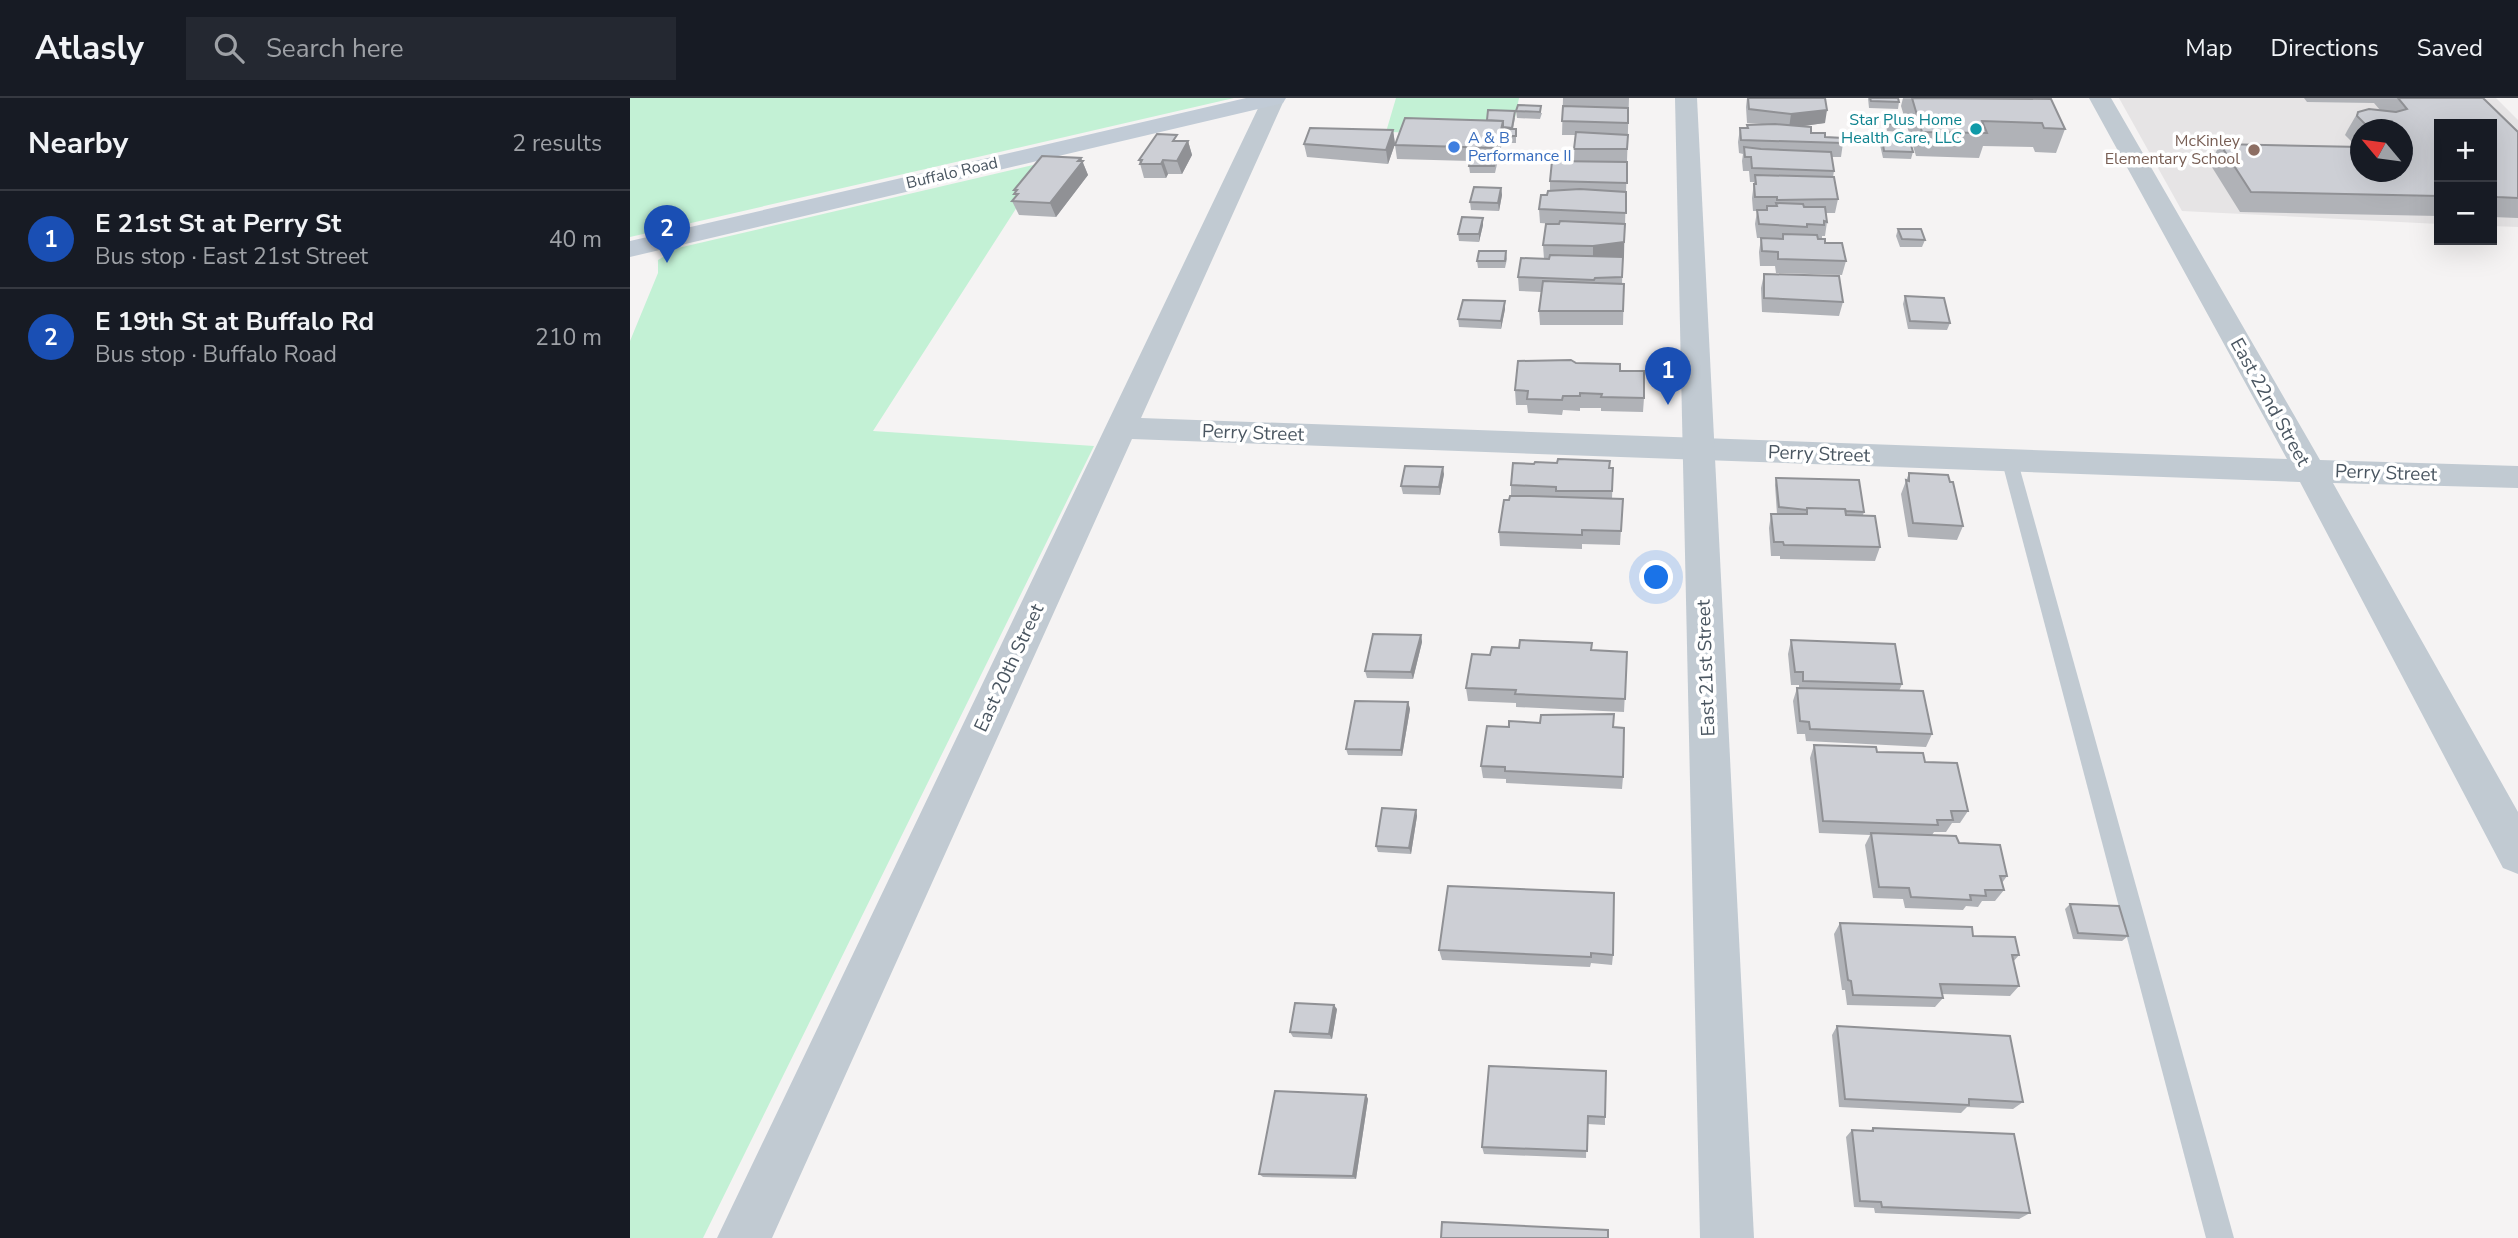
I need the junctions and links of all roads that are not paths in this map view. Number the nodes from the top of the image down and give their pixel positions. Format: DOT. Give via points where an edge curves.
graph roads {
  1 [pos="1274,98"];
  2 [pos="1686,98"];
  3 [pos="2100,98"];
  4 [pos="631,251"];
  5 [pos="1120,428"];
  6 [pos="1699,450"];
  7 [pos="2010,462"];
  8 [pos="2309,471"];
  9 [pos="2518,477"];
  10 [pos="2518,854"];
  11 [pos="744,1238"];
  12 [pos="1727,1238"];
  13 [pos="2220,1238"];
  1 -- 4 [label="main road, Buffalo Road"];
  1 -- 5 [label="street, East 20th Street"];
  2 -- 6 [label="street, East 21st Street"];
  3 -- 8 [label="street, East 22nd Street"];
  5 -- 6 [label="street, Perry Street"];
  5 -- 11 [label="street, East 20th Street"];
  6 -- 7 [label="street, Perry Street"];
  6 -- 12 [label="street, East 21st Street"];
  7 -- 8 [label="street, Perry Street"];
  7 -- 13 [label="lane"];
  8 -- 9 [label="street, Perry Street"];
  8 -- 10 [label="street, East 22nd Street"];
}
